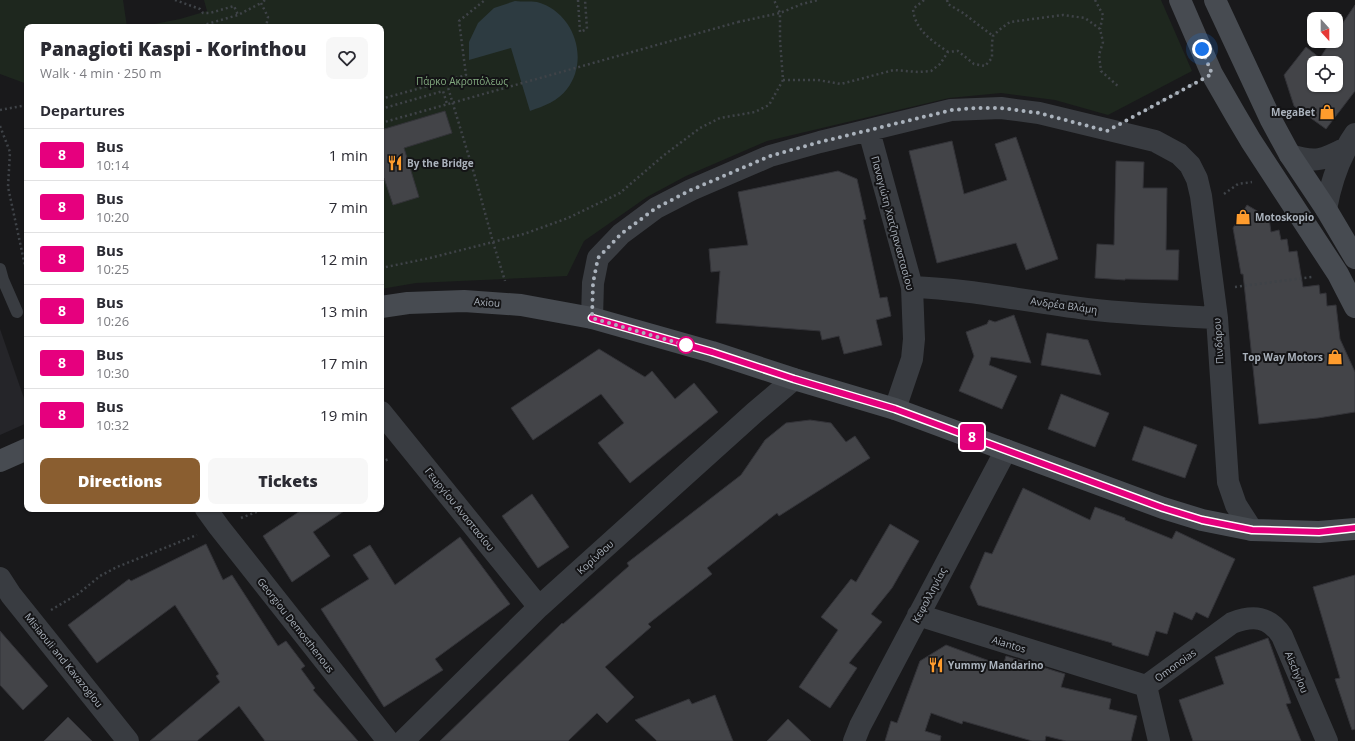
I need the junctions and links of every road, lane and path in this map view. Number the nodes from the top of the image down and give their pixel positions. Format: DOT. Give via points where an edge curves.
graph roads {
  1 [pos="175,0"];
  2 [pos="265,0"];
  3 [pos="485,0"];
  4 [pos="578,0"];
  5 [pos="585,0"];
  6 [pos="774,0"];
  7 [pos="818,0"];
  8 [pos="924,0"];
  9 [pos="947,0"];
  10 [pos="1095,0"];
  11 [pos="1180,0"];
  12 [pos="1215,0"];
  13 [pos="261,3"];
  14 [pos="780,13"];
  15 [pos="238,15"];
  16 [pos="207,24"];
  17 [pos="267,24"];
  18 [pos="1100,29"];
  19 [pos="994,36"];
  20 [pos="948,52"];
  21 [pos="1212,74"];
  22 [pos="783,80"];
  23 [pos="446,81"];
  24 [pos="1119,87"];
  25 [pos="384,98"];
  26 [pos="447,104"];
  27 [pos="24,105"];
  28 [pos="384,108"];
  29 [pos="0,110"];
  30 [pos="384,122"];
  31 [pos="0,126"];
  32 [pos="869,131"];
  33 [pos="1107,131"];
  34 [pos="1350,141"];
  35 [pos="1290,155"];
  36 [pos="1276,179"];
  37 [pos="1203,209"];
  38 [pos="1326,209"];
  39 [pos="493,242"];
  40 [pos="1355,258"];
  41 [pos="24,261"];
  42 [pos="384,267"];
  43 [pos="0,269"];
  44 [pos="1338,274"];
  45 [pos="912,287"];
  46 [pos="1214,290"];
  47 [pos="512,304"];
  48 [pos="384,307"];
  49 [pos="1355,307"];
  50 [pos="17,312"];
  51 [pos="592,318"];
  52 [pos="1217,318"];
  53 [pos="794,379"];
  54 [pos="895,409"];
  55 [pos="384,416"];
  56 [pos="24,450"];
  57 [pos="1006,450"];
  58 [pos="0,461"];
  59 [pos="208,512"];
  60 [pos="256,512"];
  61 [pos="219,527"];
  62 [pos="1355,528"];
  63 [pos="1252,530"];
  64 [pos="4,593"];
  65 [pos="539,607"];
  66 [pos="918,616"];
  67 [pos="1253,618"];
  68 [pos="33,621"];
  69 [pos="1146,686"];
  70 [pos="128,741"];
  71 [pos="388,741"];
  72 [pos="403,741"];
  73 [pos="854,741"];
  74 [pos="1159,741"];
  75 [pos="1326,741"];
  1 -- 15 [label="path" via="203,12 234,6"];
  2 -- 13 [label="path"];
  3 -- 23 [label="path" via="459,21 466,75"];
  4 -- 5 [label="path" via="580,32 586,29"];
  6 -- 14 [label="path"];
  7 -- 14 [label="path"];
  8 -- 20 [label="path" via="913,9 914,18 920,29"];
  9 -- 19 [label="path" via="948,4"];
  10 -- 18 [label="path" via="1103,15"];
  11 -- 21 [label="street"];
  12 -- 35 [label="street"];
  13 -- 15 [label="path"];
  13 -- 17 [label="path" via="268,17"];
  14 -- 22 [label="path"];
  14 -- 26 [label="path, bridge" via="738,22"];
  15 -- 16 [label="path"];
  18 -- 19 [label="path" via="1085,18 1063,15 1010,22"];
  18 -- 24 [label="path" via="1103,42 1099,55 1101,71"];
  19 -- 20 [label="path" via="992,58 985,66 974,64 958,51"];
  20 -- 22 [label="path" via="940,64 931,71 894,70 841,84 818,80"];
  21 -- 33 [label="path"];
  21 -- 36 [label="street"];
  22 -- 39 [label="path" via="769,105 754,112 720,118 700,128 620,193 568,218"];
  23 -- 25 [label="path"];
  23 -- 39 [label="path"];
  26 -- 28 [label="path" via="443,91"];
  26 -- 30 [label="path, bridge"];
  27 -- 29 [label="path"];
  31 -- 41 [label="path" via="10,152 8,187"];
  32 -- 33 [label="street" via="952,110 1001,108 1039,113"];
  32 -- 45 [label="street, Παναγιώτη Χατζηαναστασίου"];
  32 -- 51 [label="street" via="770,156 656,208 621,234 598,258 593,283"];
  33 -- 37 [label="street, Πινδάρου" via="1155,141 1179,154 1190,165 1197,179"];
  34 -- 35 [label="street" via="1328,157 1314,160"];
  34 -- 38 [label="street" via="1331,185"];
  35 -- 38 [label="street"];
  36 -- 37 [label="path" via="1238,184"];
  36 -- 44 [label="street"];
  37 -- 46 [label="street, Πινδάρου"];
  38 -- 40 [label="street"];
  39 -- 42 [label="path"];
  39 -- 47 [label="path"];
  43 -- 50 [label="lane"];
  44 -- 46 [label="path"];
  44 -- 49 [label="street"];
  45 -- 52 [label="street, Ανδρέα Βλάμη" via="950,289 1087,309"];
  45 -- 54 [label="street, Παναγιώτη Χατζηαναστασίου" via="912,359"];
  46 -- 52 [label="street, Πινδάρου"];
  47 -- 48 [label="street, Axiou" via="440,301"];
  47 -- 51 [label="street, Axiou"];
  51 -- 53 [label="street, Axiou" via="712,352"];
  52 -- 63 [label="street, Πινδάρου" via="1228,482 1236,505"];
  53 -- 54 [label="street, Axiou"];
  53 -- 65 [label="street, Κορίνθου"];
  54 -- 57 [label="street, Axiou"];
  55 -- 65 [label="street, Γεωργίου Αναστασίου"];
  56 -- 58 [label="street"];
  57 -- 63 [label="street, Axiou" via="1163,508 1202,520"];
  57 -- 66 [label="street, Κεφαλληνίας"];
  59 -- 61 [label="street, Georgiou Demosthenous"];
  60 -- 61 [label="path"];
  61 -- 68 [label="path" via="117,567"];
  61 -- 71 [label="street, Georgiou Demosthenous"];
  62 -- 63 [label="street, Axiou" via="1319,532"];
  64 -- 68 [label="street, Misiaouli and Kavazoglou"];
  65 -- 72 [label="street, Κορίνθου"];
  66 -- 69 [label="street, Aiantos"];
  66 -- 73 [label="street, Κεφαλληνίας"];
  67 -- 69 [label="street, Omonoias" via="1232,623"];
  67 -- 75 [label="street, Aischylou" via="1266,620 1276,627 1282,636"];
  68 -- 70 [label="street, Misiaouli and Kavazoglou"];
  69 -- 74 [label="street, Omonoias"];
}
